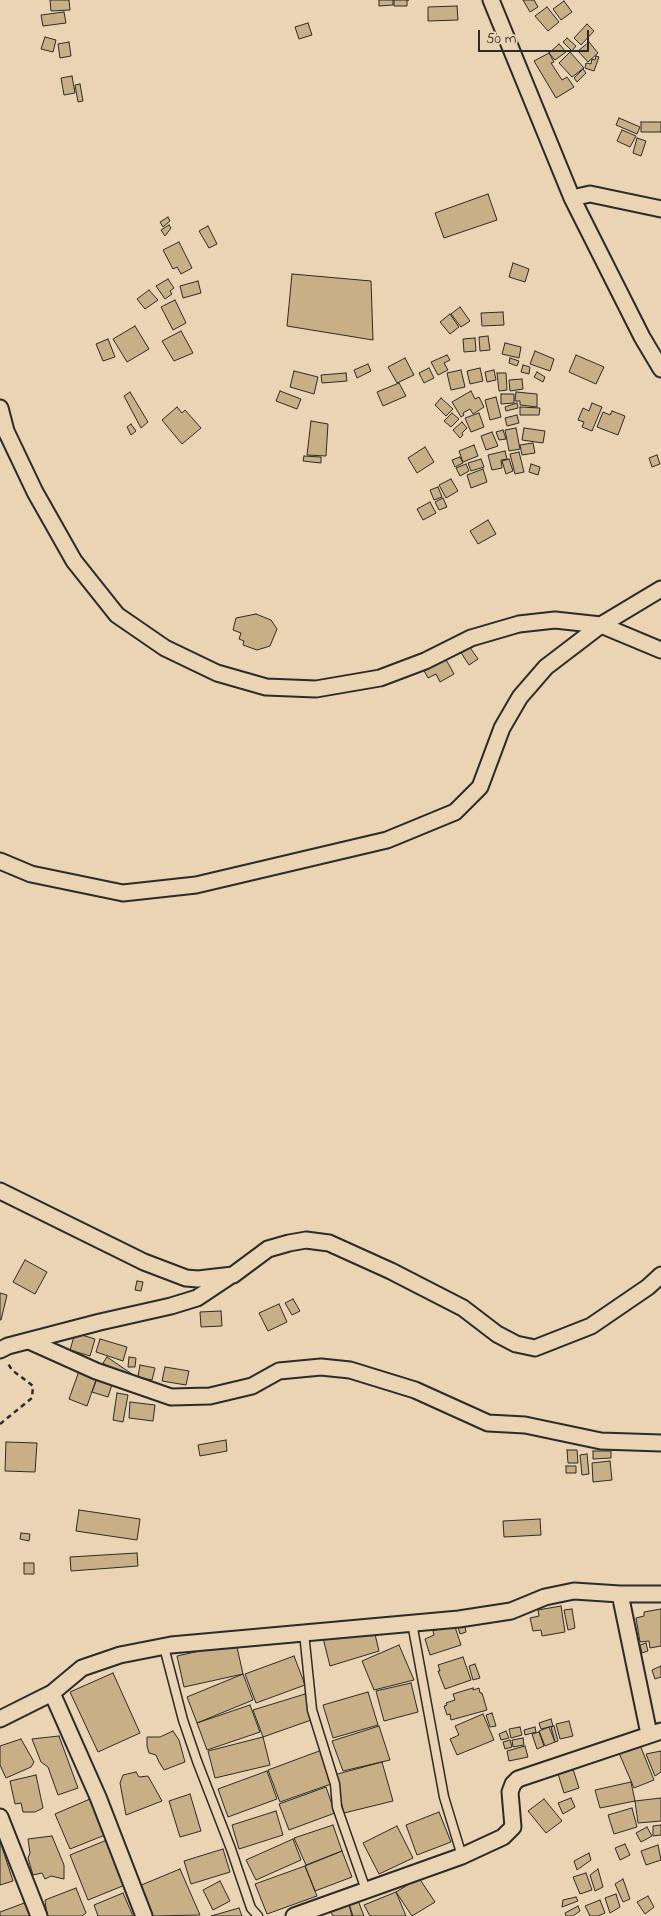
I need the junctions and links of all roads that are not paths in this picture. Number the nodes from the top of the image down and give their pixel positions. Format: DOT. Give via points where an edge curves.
graph roads {
  1 [pos="491,0"];
  2 [pos="572,198"];
  3 [pos="661,209"];
  4 [pos="661,369"];
  5 [pos="0,408"];
  6 [pos="661,589"];
  7 [pos="601,625"];
  8 [pos="661,650"];
  9 [pos="0,861"];
  10 [pos="0,1190"];
  11 [pos="233,1275"];
  12 [pos="661,1275"];
  13 [pos="29,1341"];
  14 [pos="4,1348"];
  15 [pos="661,1443"];
  16 [pos="620,1594"];
  17 [pos="661,1594"];
  18 [pos="412,1624"];
  19 [pos="304,1633"];
  20 [pos="164,1647"];
  21 [pos="52,1693"];
  22 [pos="0,1719"];
  23 [pos="655,1732"];
  24 [pos="0,1817"];
  25 [pos="462,1856"];
  26 [pos="366,1890"];
  27 [pos="39,1916"];
  28 [pos="144,1916"];
  29 [pos="258,1916"];
  30 [pos="294,1916"];
  1 -- 2 [label="street"];
  2 -- 3 [label="street" via="590,194"];
  2 -- 4 [label="street"];
  5 -- 7 [label="street" via="6,431 35,492 74,560 117,614 165,648 217,674 266,688 316,689 380,678 425,661 471,638 519,624 555,620"];
  6 -- 7 [label="street"];
  7 -- 8 [label="street"];
  7 -- 9 [label="street" via="546,667 520,697 502,728 480,787 455,812 387,840 196,885 123,893 30,874"];
  10 -- 11 [label="street" via="144,1262 186,1278"];
  11 -- 12 [label="street" via="268,1249 306,1240 329,1243 463,1308 516,1344 535,1348 591,1326"];
  11 -- 13 [label="street" via="197,1298 180,1304"];
  13 -- 14 [label="street"];
  13 -- 15 [label="street" via="96,1371 171,1397 210,1396 252,1386 279,1372 321,1367 350,1370 415,1390 488,1423 525,1425 601,1441"];
  16 -- 17 [label="street"];
  16 -- 18 [label="street" via="574,1591 545,1597 511,1611"];
  16 -- 23 [label="street"];
  18 -- 19 [label="street"];
  18 -- 25 [label="lane" via="444,1797"];
  19 -- 20 [label="street"];
  19 -- 26 [label="lane" via="312,1710 335,1784 337,1808"];
  20 -- 21 [label="street" via="120,1655 82,1668"];
  20 -- 29 [label="lane" via="197,1761 250,1908"];
  21 -- 22 [label="street"];
  21 -- 28 [label="street" via="98,1797"];
  23 -- 25 [label="street" via="518,1779 510,1792 513,1827 503,1836"];
  24 -- 27 [label="street"];
  25 -- 26 [label="street"];
  26 -- 30 [label="street"];
}
